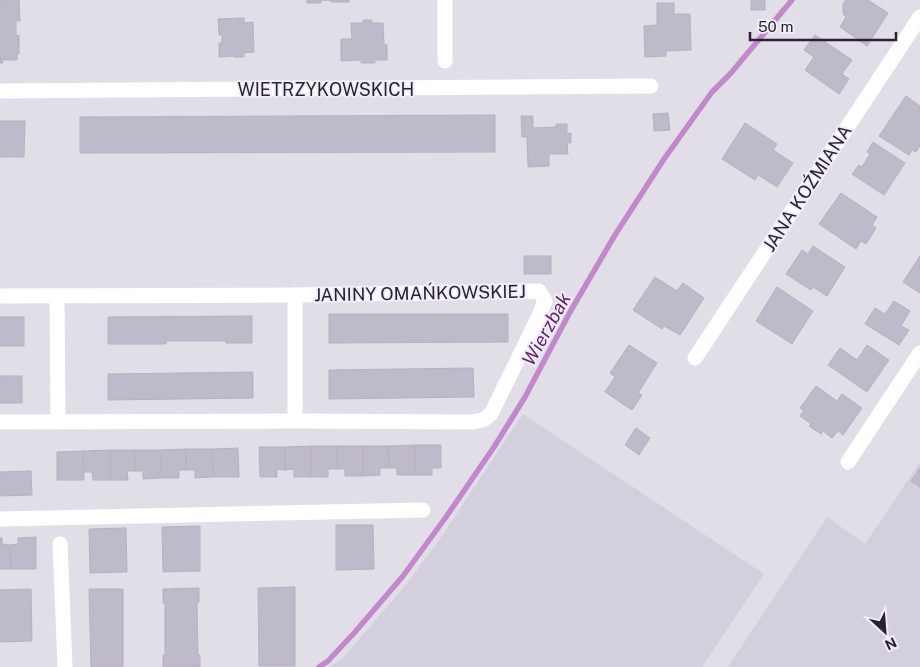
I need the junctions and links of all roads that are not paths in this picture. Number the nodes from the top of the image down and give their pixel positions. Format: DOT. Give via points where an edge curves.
graph roads {
  1 [pos="445,0"];
  2 [pos="920,18"];
  3 [pos="445,61"];
  4 [pos="652,86"];
  5 [pos="0,91"];
  6 [pos="295,295"];
  7 [pos="0,296"];
  8 [pos="57,296"];
  9 [pos="920,353"];
  10 [pos="695,358"];
  11 [pos="58,421"];
  12 [pos="295,421"];
  13 [pos="0,422"];
  14 [pos="848,462"];
  15 [pos="422,510"];
  16 [pos="0,519"];
  17 [pos="60,544"];
  18 [pos="65,667"];
  1 -- 3 [label="street"];
  2 -- 10 [label="street, JANA KOŹMIANA"];
  4 -- 5 [label="street, WIETRZYKOWSKICH"];
  6 -- 8 [label="street, JANINY OMAŃKOWSKIEJ"];
  6 -- 12 [label="street"];
  6 -- 12 [label="street, JANINY OMAŃKOWSKIEJ" via="539,291 545,301 491,414 483,420"];
  7 -- 8 [label="street, JANINY OMAŃKOWSKIEJ"];
  8 -- 11 [label="street"];
  9 -- 14 [label="street"];
  11 -- 12 [label="street, JANINY OMAŃKOWSKIEJ"];
  11 -- 13 [label="street, JANINY OMAŃKOWSKIEJ"];
  15 -- 16 [label="street"];
  17 -- 18 [label="street"];
}
